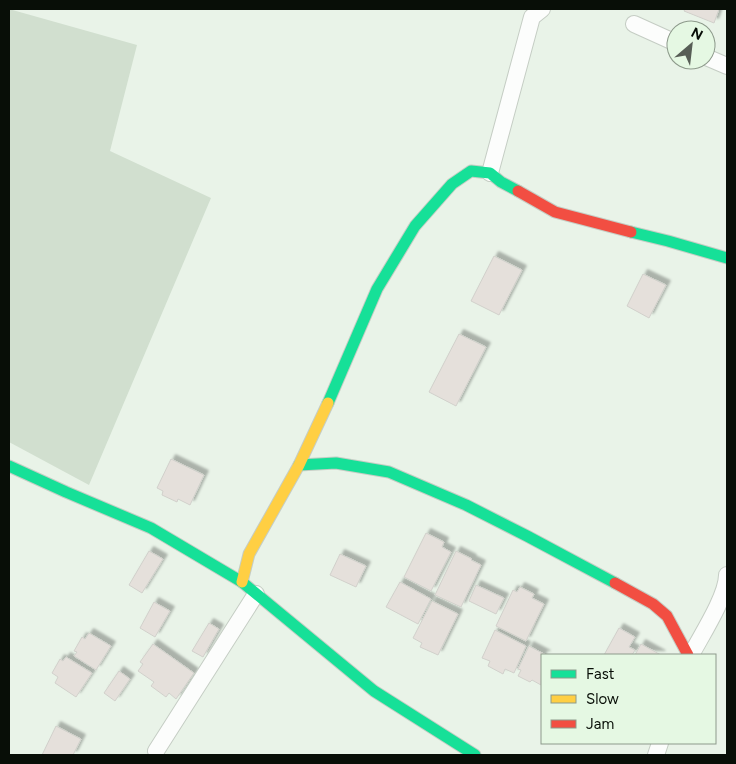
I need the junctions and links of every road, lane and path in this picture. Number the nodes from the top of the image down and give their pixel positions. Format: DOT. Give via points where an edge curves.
graph roads {
  1 [pos="533,12"];
  2 [pos="634,24"];
  3 [pos="666,38"];
  4 [pos="490,173"];
  5 [pos="727,258"];
  6 [pos="299,465"];
  7 [pos="9,466"];
  8 [pos="727,575"];
  9 [pos="242,582"];
  10 [pos="256,594"];
  11 [pos="688,654"];
  12 [pos="690,654"];
  13 [pos="157,754"];
  14 [pos="475,755"];
  1 -- 4 [label="street"];
  2 -- 3 [label="street"];
  4 -- 5 [label="street" via="555,212"];
  4 -- 6 [label="street" via="471,171 452,184 415,226 377,289"];
  6 -- 9 [label="street" via="249,554"];
  6 -- 11 [label="street" via="336,463 389,472 466,505 653,604 667,616"];
  7 -- 9 [label="street" via="151,528"];
  8 -- 12 [label="street" via="716,608"];
  9 -- 10 [label="street"];
  10 -- 13 [label="street"];
  10 -- 14 [label="street" via="374,691"];
}
